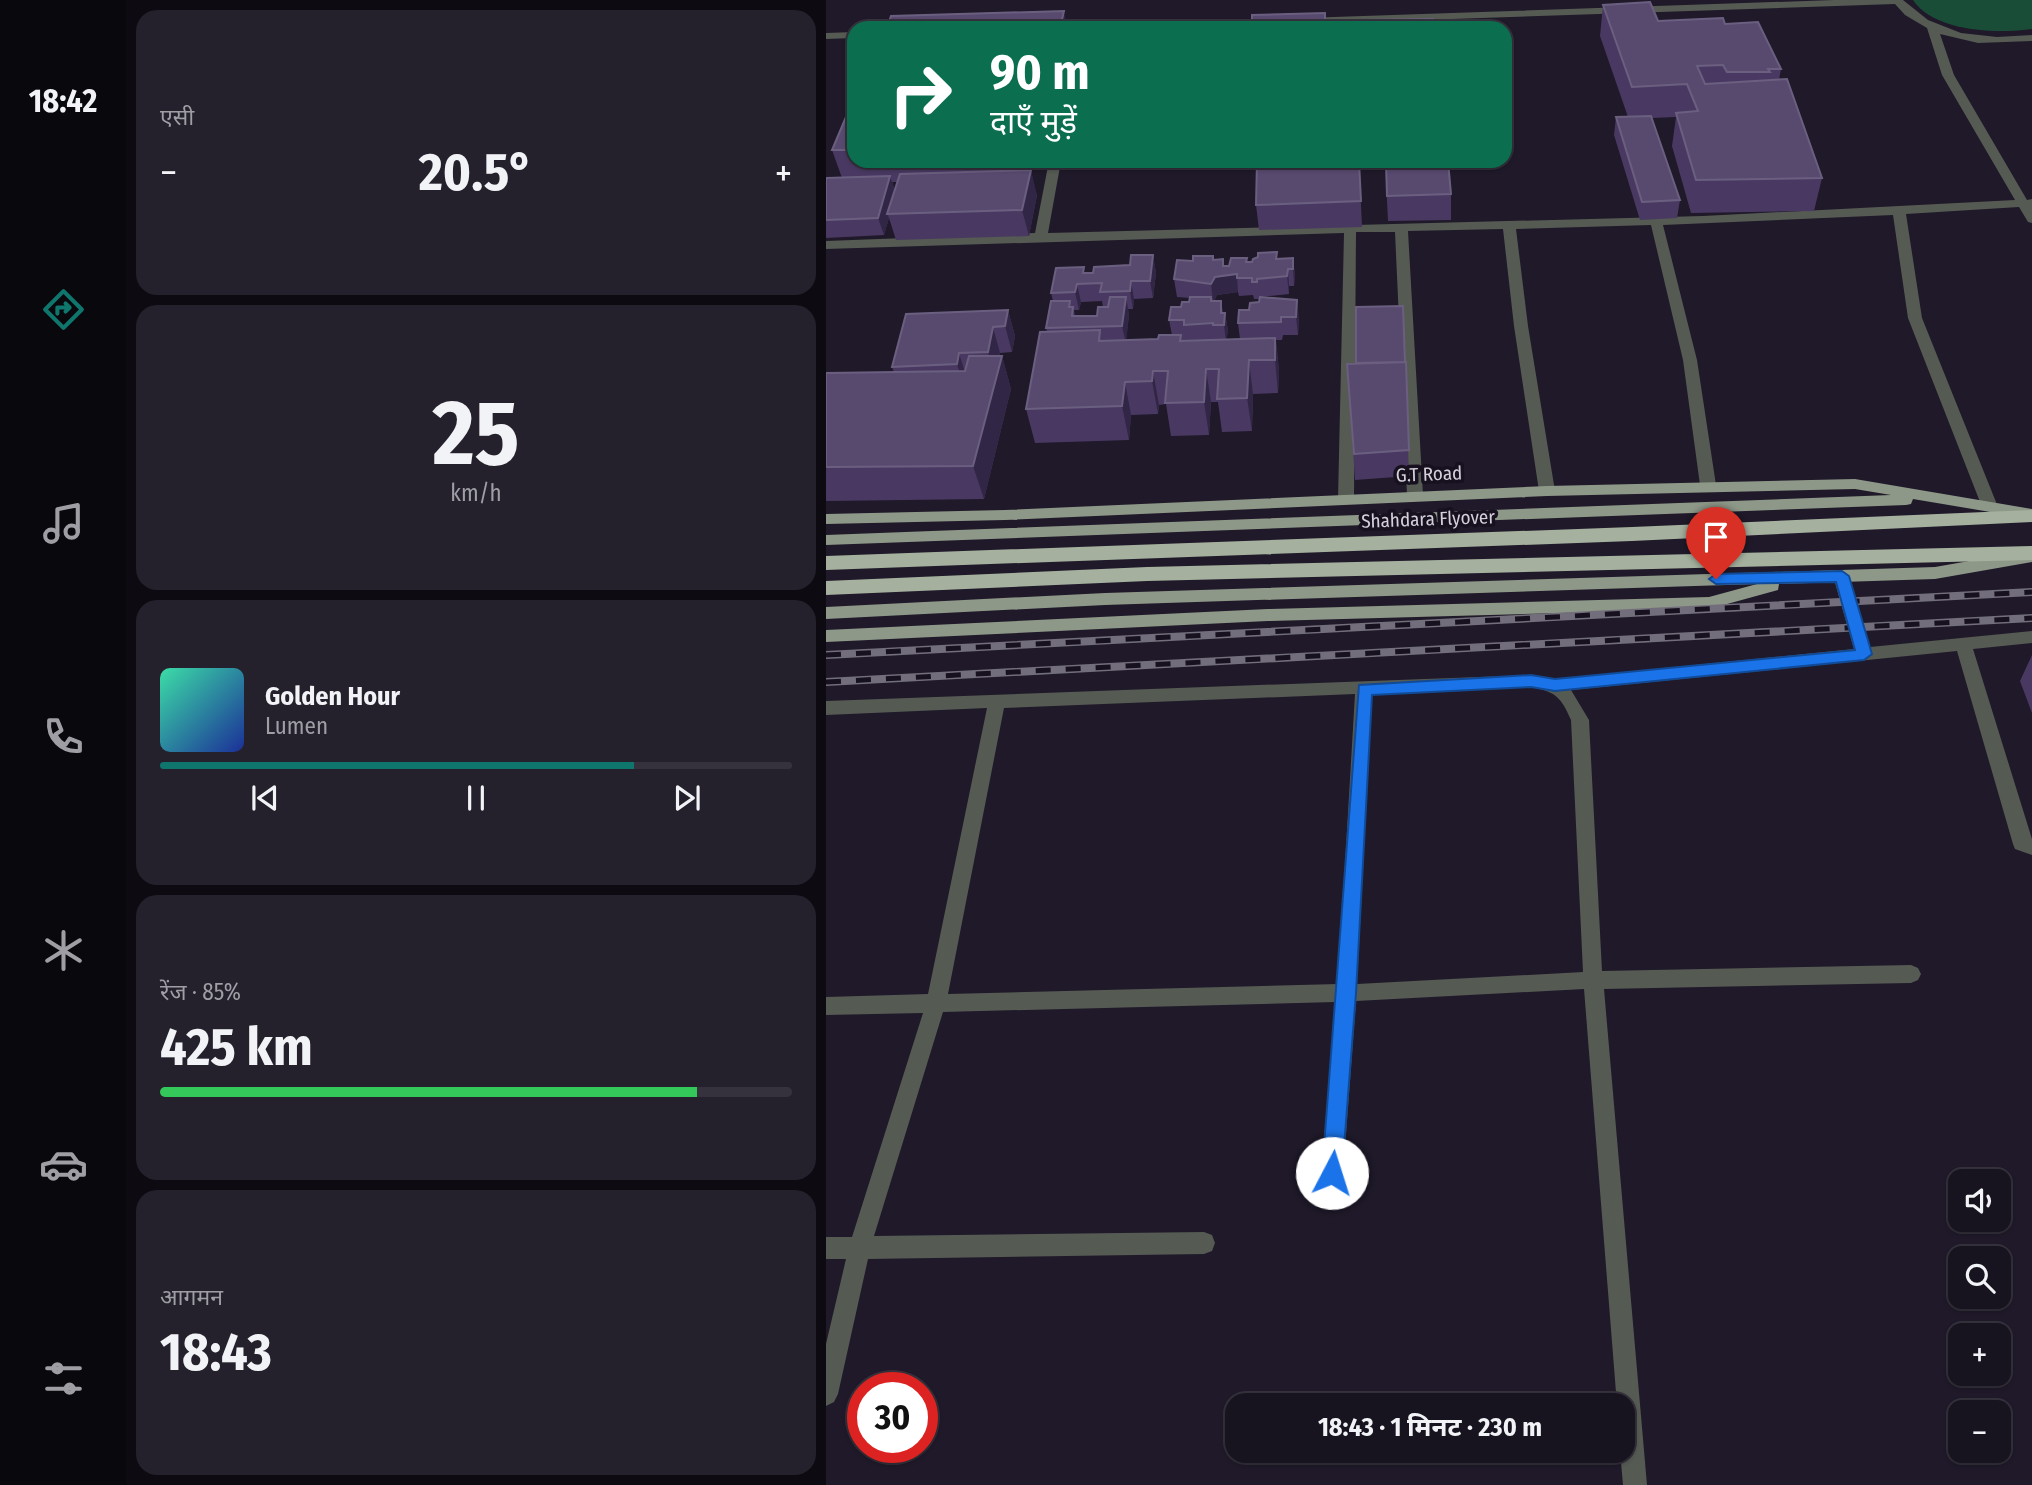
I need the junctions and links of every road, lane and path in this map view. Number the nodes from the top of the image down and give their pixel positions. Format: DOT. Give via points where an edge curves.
graph roads {
  1 [pos="1897,1"];
  2 [pos="1294,21"];
  3 [pos="1932,26"];
  4 [pos="847,35"];
  5 [pos="826,36"];
  6 [pos="2032,38"];
  7 [pos="1054,168"];
  8 [pos="2026,203"];
  9 [pos="1899,212"];
  10 [pos="2032,219"];
  11 [pos="1656,221"];
  12 [pos="1509,224"];
  13 [pos="1401,226"];
  14 [pos="1350,228"];
  15 [pos="1041,237"];
  16 [pos="826,244"];
  17 [pos="1708,485"];
  18 [pos="1547,491"];
  19 [pos="1415,495"];
  20 [pos="1346,499"];
  21 [pos="1941,499"];
  22 [pos="1990,507"];
  23 [pos="2032,515"];
  24 [pos="826,519"];
  25 [pos="826,540"];
  26 [pos="2032,554"];
  27 [pos="826,563"];
  28 [pos="1842,576"];
  29 [pos="1799,578"];
  30 [pos="826,588"];
  31 [pos="826,613"];
  32 [pos="826,636"];
  33 [pos="2032,637"];
  34 [pos="1963,644"];
  35 [pos="1864,654"];
  36 [pos="1555,685"];
  37 [pos="1364,689"];
  38 [pos="997,702"];
  39 [pos="826,708"];
  40 [pos="2032,847"];
  41 [pos="1911,974"];
  42 [pos="1593,980"];
  43 [pos="1347,993"];
  44 [pos="936,1003"];
  45 [pos="826,1006"];
  46 [pos="1332,1173"];
  47 [pos="1204,1242"];
  48 [pos="860,1246"];
  49 [pos="826,1248"];
  50 [pos="826,1394"];
  51 [pos="1635,1485"];
  1 -- 2 [label="street"];
  1 -- 3 [label="street" via="1910,15"];
  3 -- 6 [label="street" via="1991,40"];
  3 -- 8 [label="street" via="1948,75"];
  4 -- 5 [label="street"];
  7 -- 15 [label="street"];
  8 -- 9 [label="street"];
  8 -- 10 [label="street"];
  9 -- 11 [label="street"];
  9 -- 22 [label="street" via="1915,318"];
  11 -- 12 [label="street"];
  11 -- 17 [label="street" via="1690,360"];
  12 -- 13 [label="street"];
  12 -- 18 [label="street"];
  13 -- 14 [label="street"];
  13 -- 19 [label="street"];
  14 -- 15 [label="street"];
  14 -- 20 [label="street"];
  15 -- 16 [label="street"];
  17 -- 18 [label="main road, G.T Road"];
  17 -- 21 [label="main road, G.T Road" via="1855,484"];
  18 -- 19 [label="main road, G.T Road"];
  19 -- 20 [label="main road, G.T Road"];
  20 -- 24 [label="main road, G.T Road"];
  21 -- 22 [label="main road, G.T Road"];
  21 -- 25 [label="main road, Shahdara Flyover"];
  22 -- 23 [label="main road, G.T Road"];
  23 -- 27 [label="highway, Shahdara Flyover"];
  26 -- 28 [label="main road" via="1935,573"];
  26 -- 30 [label="highway" via="1161,573"];
  28 -- 29 [label="main road"];
  28 -- 35 [label="street"];
  29 -- 31 [label="main road" via="1633,580"];
  29 -- 32 [label="main road" via="1709,603 1268,615"];
  33 -- 34 [label="street"];
  34 -- 35 [label="street"];
  34 -- 40 [label="street" via="2022,844"];
  35 -- 36 [label="street"];
  36 -- 37 [label="street" via="1531,681"];
  36 -- 42 [label="street" via="1570,699 1580,720"];
  37 -- 38 [label="street"];
  37 -- 43 [label="street"];
  38 -- 39 [label="street"];
  38 -- 44 [label="street"];
  41 -- 42 [label="street"];
  42 -- 43 [label="street"];
  42 -- 51 [label="street"];
  43 -- 44 [label="street"];
  43 -- 46 [label="street"];
  44 -- 45 [label="street"];
  44 -- 48 [label="street"];
  47 -- 48 [label="street"];
  48 -- 49 [label="street"];
  48 -- 50 [label="street"];
}
